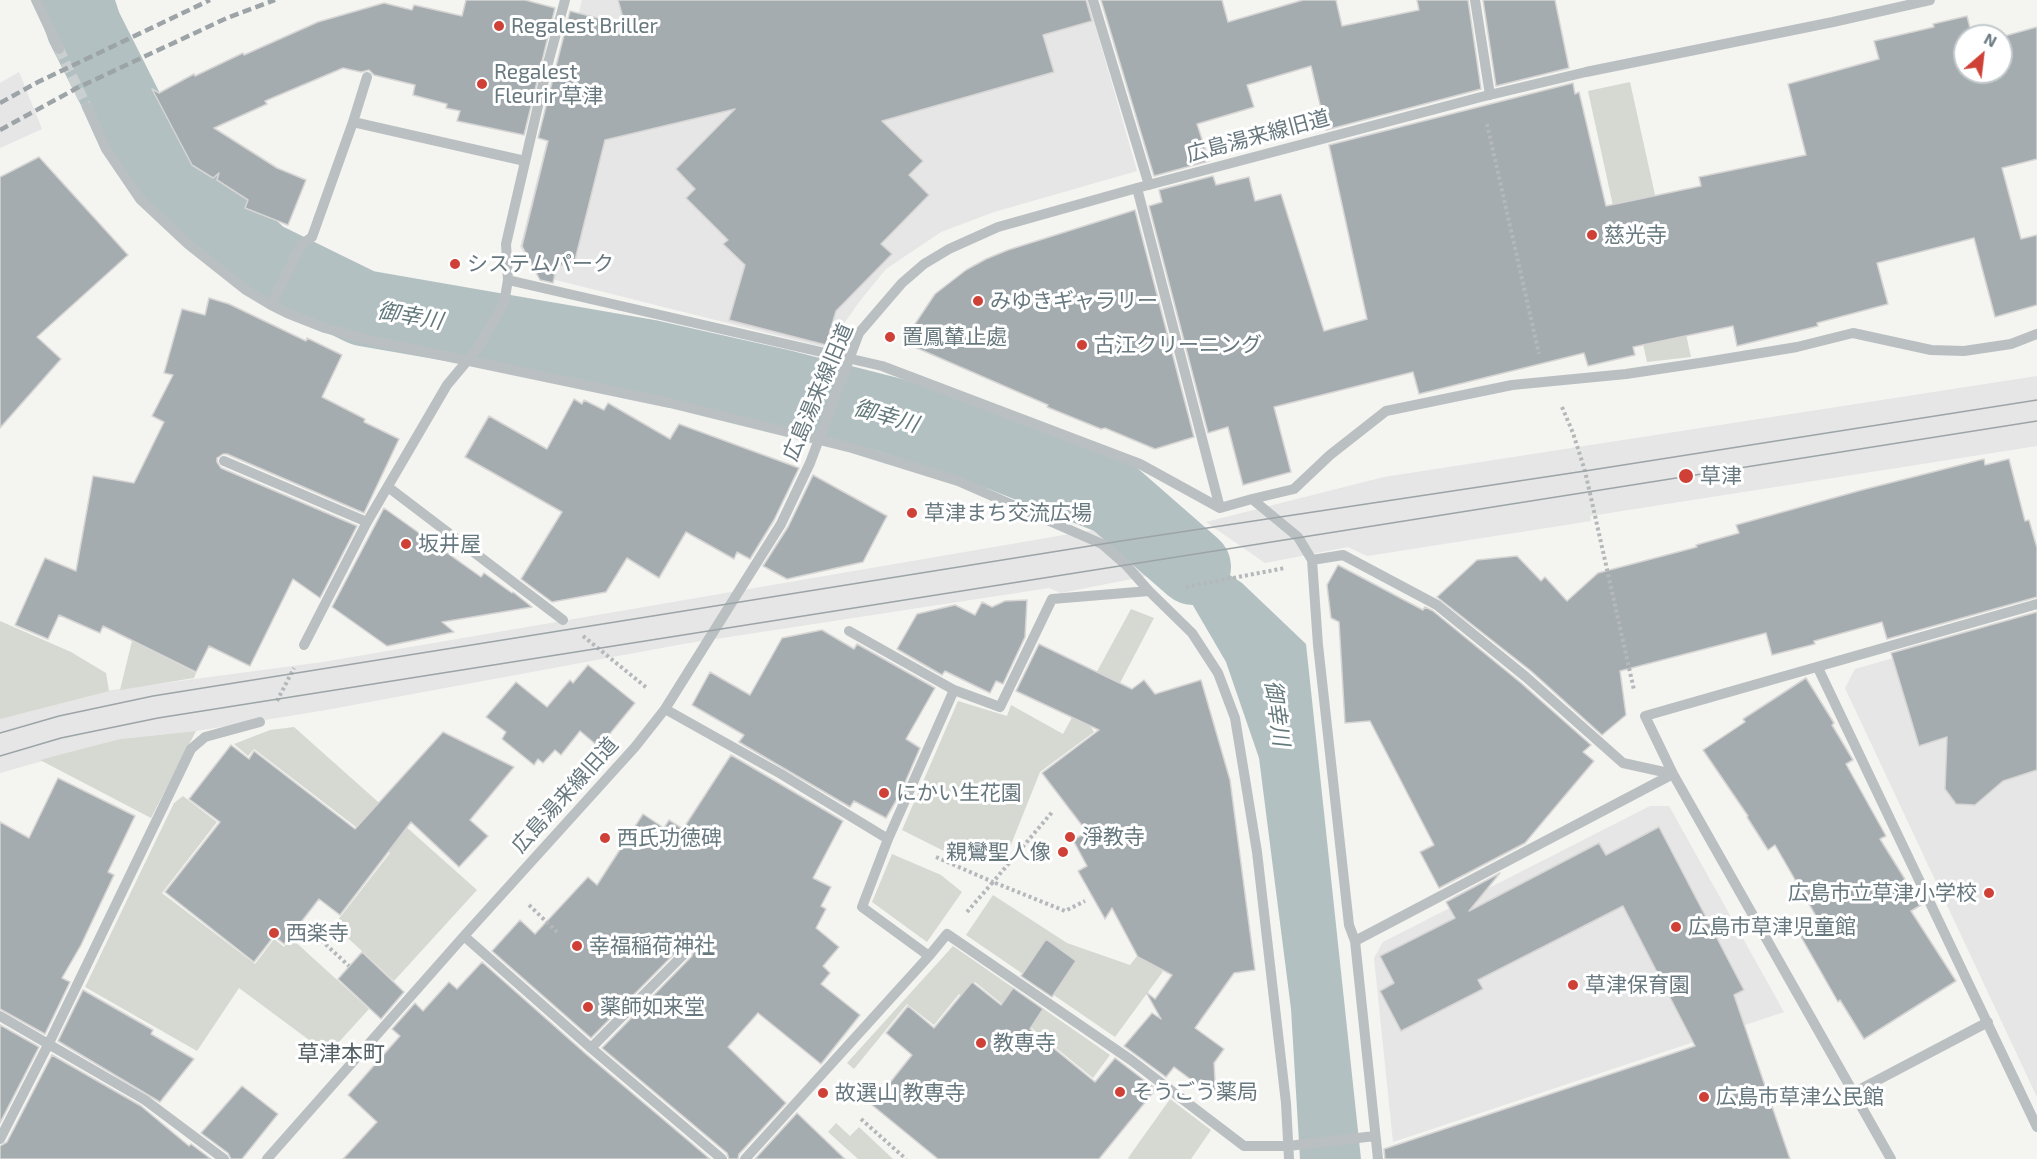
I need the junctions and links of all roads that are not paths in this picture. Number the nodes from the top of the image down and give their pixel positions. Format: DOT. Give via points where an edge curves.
graph roads {
  1 [pos="36,0"];
  2 [pos="565,0"];
  3 [pos="1093,0"];
  4 [pos="1475,0"];
  5 [pos="1930,0"];
  6 [pos="59,49"];
  7 [pos="367,77"];
  8 [pos="1490,95"];
  9 [pos="87,107"];
  10 [pos="353,122"];
  11 [pos="525,161"];
  12 [pos="1149,185"];
  13 [pos="1137,188"];
  14 [pos="508,284"];
  15 [pos="273,301"];
  16 [pos="2037,334"];
  17 [pos="467,360"];
  18 [pos="848,364"];
  19 [pos="818,442"];
  20 [pos="225,461"];
  21 [pos="388,487"];
  22 [pos="1252,500"];
  23 [pos="1220,508"];
  24 [pos="367,522"];
  25 [pos="1312,560"];
  26 [pos="1149,591"];
  27 [pos="2037,604"];
  28 [pos="563,620"];
  29 [pos="849,631"];
  30 [pos="304,645"];
  31 [pos="1818,668"];
  32 [pos="954,690"];
  33 [pos="665,709"];
  34 [pos="260,722"];
  35 [pos="1673,774"];
  36 [pos="888,839"];
  37 [pos="464,936"];
  38 [pos="1355,941"];
  39 [pos="687,951"];
  40 [pos="930,956"];
  41 [pos="0,1016"];
  42 [pos="1988,1022"];
  43 [pos="49,1043"];
  44 [pos="591,1048"];
  45 [pos="1855,1092"];
  46 [pos="2037,1127"];
  47 [pos="1370,1137"];
  48 [pos="0,1139"];
  49 [pos="1290,1146"];
  50 [pos="224,1159"];
  51 [pos="267,1159"];
  52 [pos="722,1159"];
  53 [pos="745,1159"];
  54 [pos="1289,1159"];
  55 [pos="1378,1159"];
  56 [pos="1891,1159"];
  1 -- 6 [label="street"];
  2 -- 11 [label="street"];
  3 -- 12 [label="street"];
  4 -- 8 [label="street"];
  5 -- 8 [label="street, 広島湯来線旧道"];
  7 -- 10 [label="street"];
  8 -- 12 [label="street, 広島湯来線旧道"];
  9 -- 15 [label="street" via="106,149 140,199 246,290"];
  10 -- 11 [label="street"];
  10 -- 15 [label="street" via="312,237 301,245"];
  11 -- 14 [label="street" via="506,244"];
  12 -- 13 [label="street, 広島湯来線旧道"];
  13 -- 18 [label="street, 広島湯来線旧道" via="998,227 924,264 859,333"];
  13 -- 23 [label="street"];
  14 -- 17 [label="street" via="504,303"];
  14 -- 18 [label="street"];
  15 -- 17 [label="street" via="325,328"];
  16 -- 22 [label="street" via="2011,344 1964,351 1931,350 1853,333 1797,347 1626,374 1512,386 1386,411 1294,489"];
  17 -- 19 [label="street" via="669,403"];
  17 -- 21 [label="street" via="447,385"];
  18 -- 19 [label="street, 広島湯来線旧道"];
  18 -- 23 [label="street" via="882,366 1140,465"];
  19 -- 26 [label="street" via="852,448 958,481 1102,544"];
  19 -- 33 [label="street, 広島湯来線旧道" via="781,524"];
  20 -- 24 [label="street"];
  21 -- 24 [label="street"];
  21 -- 28 [label="street"];
  22 -- 23 [label="street"];
  22 -- 25 [label="street" via="1298,537"];
  24 -- 30 [label="street"];
  25 -- 35 [label="street" via="1343,555 1437,605 1623,763"];
  25 -- 38 [label="street" via="1349,925"];
  26 -- 32 [label="street" via="1052,599 1000,706"];
  26 -- 49 [label="street" via="1192,633 1218,674 1235,718 1257,852"];
  27 -- 31 [label="street"];
  29 -- 32 [label="street"];
  31 -- 35 [label="street" via="1645,716"];
  31 -- 42 [label="street"];
  32 -- 36 [label="street"];
  33 -- 36 [label="street"];
  33 -- 37 [label="street, 広島湯来線旧道"];
  34 -- 43 [label="street" via="205,737 191,749"];
  35 -- 38 [label="street"];
  35 -- 45 [label="street"];
  36 -- 40 [label="street" via="861,907"];
  37 -- 44 [label="street"];
  37 -- 51 [label="street, 広島湯来線旧道"];
  38 -- 47 [label="street"];
  39 -- 44 [label="street"];
  40 -- 49 [label="street" via="947,934 1131,1060 1244,1146"];
  40 -- 53 [label="street"];
  41 -- 43 [label="street"];
  42 -- 45 [label="street"];
  42 -- 46 [label="street"];
  43 -- 48 [label="street"];
  43 -- 50 [label="street" via="145,1101"];
  44 -- 52 [label="street"];
  45 -- 56 [label="street"];
  47 -- 49 [label="street"];
  47 -- 55 [label="street"];
  49 -- 54 [label="street"];
}
